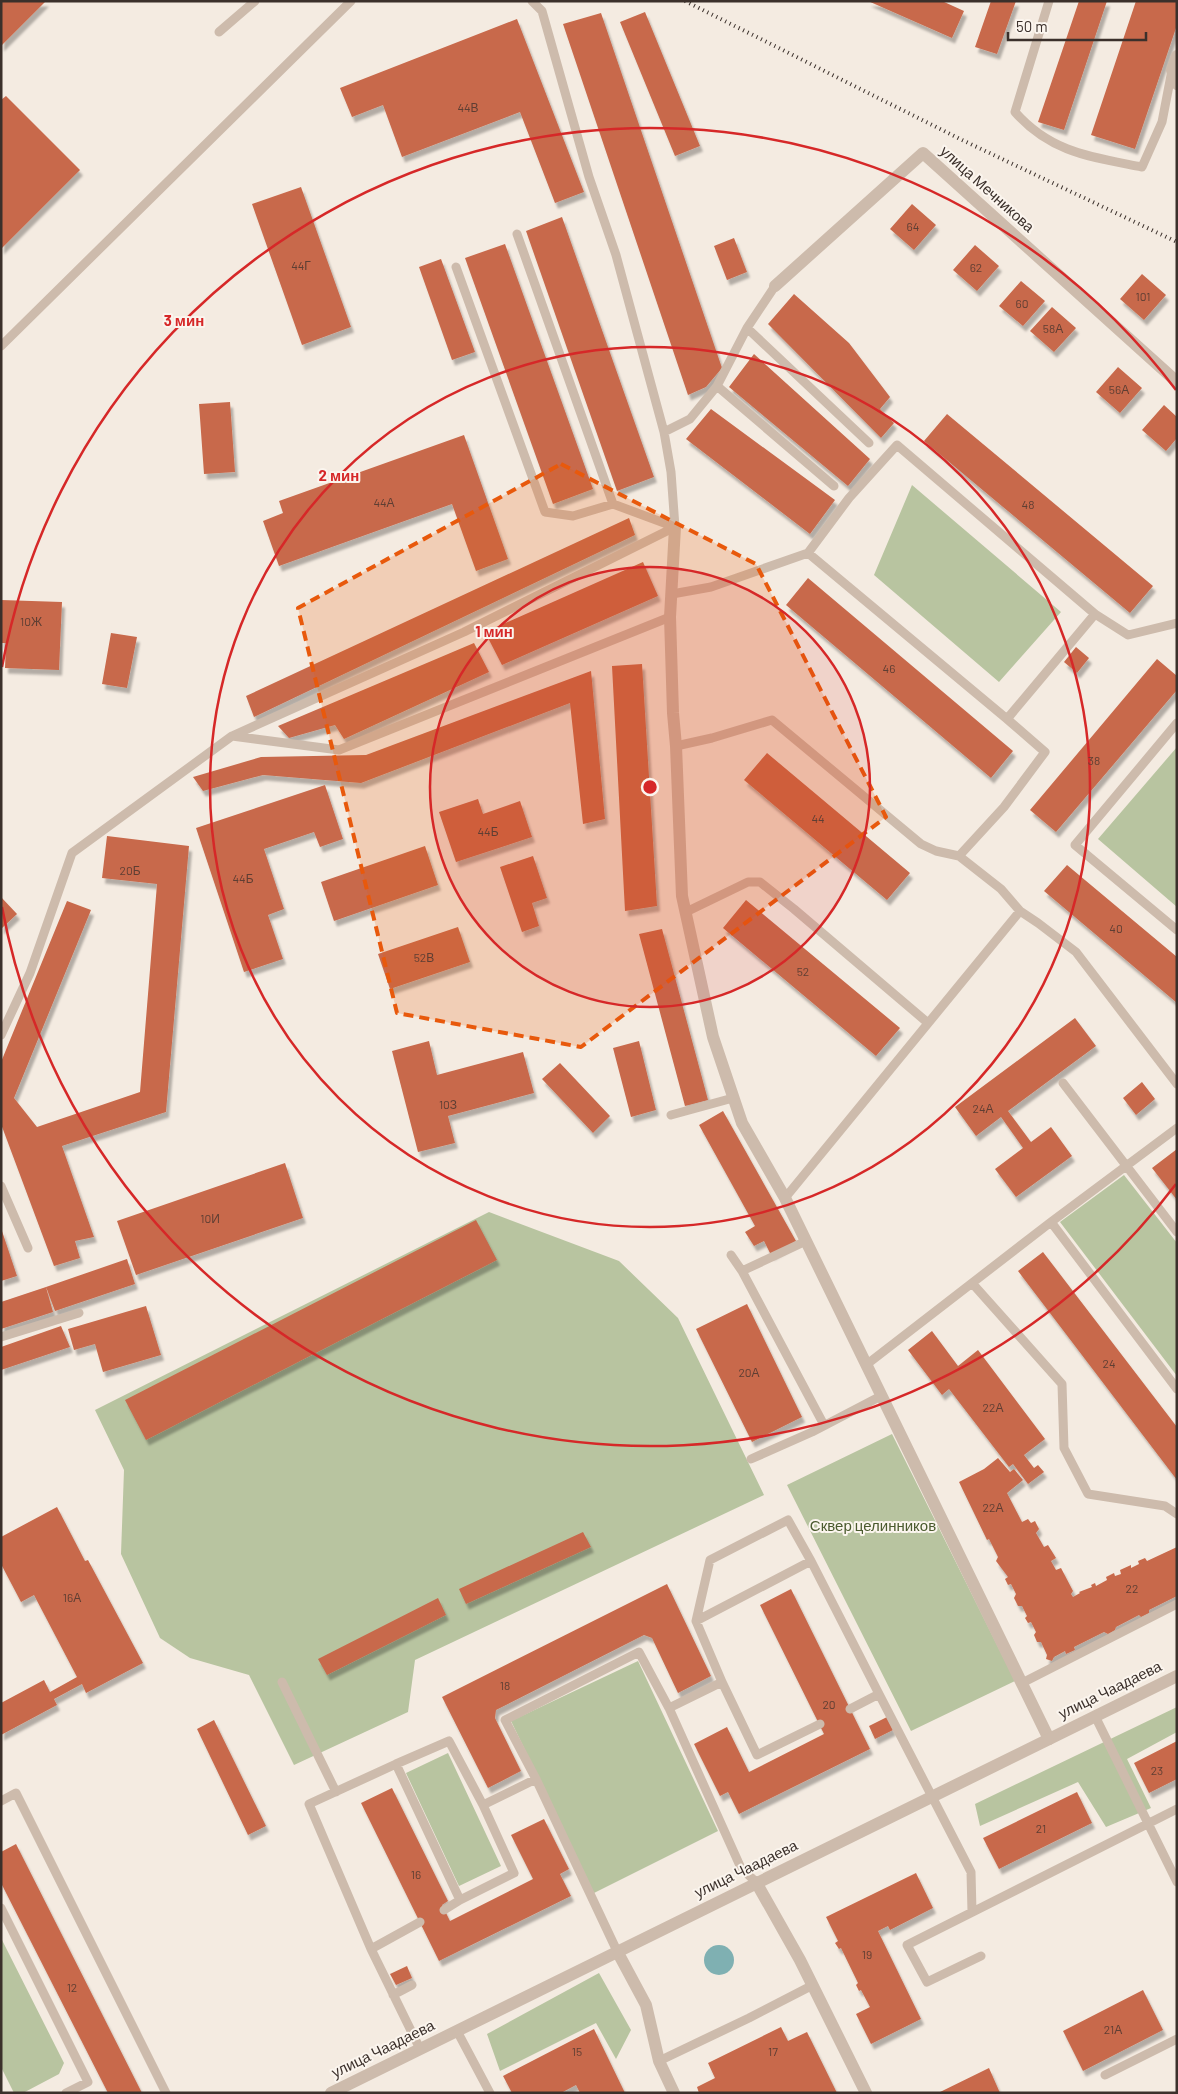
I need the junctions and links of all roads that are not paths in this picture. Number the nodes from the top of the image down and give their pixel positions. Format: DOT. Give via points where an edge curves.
graph roads {
  1 [pos="255,1"];
  2 [pos="351,1"];
  3 [pos="532,1"];
  4 [pos="1049,1"];
  5 [pos="219,32"];
  6 [pos="1177,56"];
  7 [pos="1172,70"];
  8 [pos="1177,84"];
  9 [pos="518,234"];
  10 [pos="456,267"];
  11 [pos="775,286"];
  12 [pos="746,328"];
  13 [pos="1,346"];
  14 [pos="1177,382"];
  15 [pos="716,386"];
  16 [pos="664,432"];
  17 [pos="869,443"];
  18 [pos="834,486"];
  19 [pos="612,504"];
  20 [pos="675,527"];
  21 [pos="808,553"];
  22 [pos="672,594"];
  23 [pos="1095,614"];
  24 [pos="670,617"];
  25 [pos="1176,624"];
  26 [pos="1008,718"];
  27 [pos="1177,723"];
  28 [pos="232,736"];
  29 [pos="676,746"];
  30 [pos="959,856"];
  31 [pos="1020,911"];
  32 [pos="686,912"];
  33 [pos="1177,930"];
  34 [pos="928,1023"];
  35 [pos="1,1035"];
  36 [pos="1063,1083"];
  37 [pos="1177,1084"];
  38 [pos="733,1098"];
  39 [pos="671,1115"];
  40 [pos="1177,1128"];
  41 [pos="1126,1164"];
  42 [pos="1,1186"];
  43 [pos="785,1198"];
  44 [pos="1050,1222"];
  45 [pos="1177,1232"];
  46 [pos="806,1241"];
  47 [pos="28,1248"];
  48 [pos="731,1255"];
  49 [pos="742,1271"];
  50 [pos="972,1283"];
  51 [pos="79,1313"];
  52 [pos="1,1337"];
  53 [pos="866,1365"];
  54 [pos="1177,1389"];
  55 [pos="881,1396"];
  56 [pos="824,1425"];
  57 [pos="752,1459"];
  58 [pos="1177,1514"];
  59 [pos="811,1561"];
  60 [pos="1177,1604"];
  61 [pos="696,1621"];
  62 [pos="1177,1676"];
  63 [pos="282,1682"];
  64 [pos="722,1682"];
  65 [pos="1022,1683"];
  66 [pos="879,1694"];
  67 [pos="669,1708"];
  68 [pos="850,1709"];
  69 [pos="1095,1716"];
  70 [pos="820,1724"];
  71 [pos="1049,1738"];
  72 [pos="396,1764"];
  73 [pos="536,1779"];
  74 [pos="336,1792"];
  75 [pos="932,1796"];
  76 [pos="1,1801"];
  77 [pos="483,1805"];
  78 [pos="1177,1809"];
  79 [pos="1148,1823"];
  80 [pos="756,1882"];
  81 [pos="1177,1882"];
  82 [pos="460,1900"];
  83 [pos="1,1908"];
  84 [pos="444,1910"];
  85 [pos="972,1912"];
  86 [pos="420,1922"];
  87 [pos="371,1949"];
  88 [pos="617,1951"];
  89 [pos="981,1956"];
  90 [pos="412,1985"];
  91 [pos="813,1985"];
  92 [pos="393,1995"];
  93 [pos="457,2030"];
  94 [pos="1177,2039"];
  95 [pos="420,2049"];
  96 [pos="659,2061"];
  97 [pos="1105,2075"];
  98 [pos="66,2093"];
  99 [pos="166,2093"];
  100 [pos="331,2093"];
  101 [pos="490,2093"];
  102 [pos="674,2093"];
  103 [pos="866,2093"];
  1 -- 5 [label="lane"];
  2 -- 13 [label="lane"];
  3 -- 16 [label="lane" via="542,11 616,255"];
  4 -- 7 [label="lane" via="1015,112 1057,146 1088,157 1142,167 1162,122"];
  6 -- 7 [label="street"];
  7 -- 8 [label="street"];
  9 -- 19 [label="lane"];
  10 -- 19 [label="lane" via="545,512 572,516"];
  11 -- 12 [label="lane"];
  11 -- 14 [label="street, улица Мечникова" via="923,153"];
  12 -- 15 [label="lane"];
  12 -- 17 [label="lane"];
  15 -- 16 [label="lane" via="690,420"];
  15 -- 18 [label="lane"];
  16 -- 20 [label="lane"];
  19 -- 20 [label="lane"];
  20 -- 22 [label="street"];
  20 -- 28 [label="lane" via="464,632"];
  21 -- 22 [label="lane" via="711,587"];
  21 -- 23 [label="lane" via="849,498 897,445"];
  21 -- 26 [label="lane"];
  22 -- 24 [label="street"];
  23 -- 25 [label="lane" via="1128,635"];
  23 -- 26 [label="lane"];
  24 -- 28 [label="lane" via="340,750"];
  24 -- 29 [label="street"];
  26 -- 30 [label="lane" via="1045,752 1004,807"];
  27 -- 33 [label="lane" via="1075,845"];
  28 -- 35 [label="lane" via="72,853 30,973"];
  29 -- 30 [label="lane" via="772,720 921,844"];
  29 -- 32 [label="street" via="682,896"];
  30 -- 31 [label="lane" via="1001,889"];
  31 -- 34 [label="lane"];
  31 -- 37 [label="lane" via="1076,952"];
  32 -- 34 [label="lane" via="748,882 760,882"];
  32 -- 38 [label="street" via="712,1038"];
  34 -- 43 [label="lane"];
  36 -- 41 [label="lane"];
  38 -- 39 [label="lane"];
  38 -- 43 [label="street" via="742,1123"];
  40 -- 41 [label="lane"];
  41 -- 44 [label="lane"];
  41 -- 45 [label="lane"];
  42 -- 47 [label="lane"];
  43 -- 46 [label="street"];
  44 -- 50 [label="lane"];
  44 -- 54 [label="lane"];
  46 -- 49 [label="lane"];
  46 -- 53 [label="street"];
  48 -- 49 [label="lane"];
  49 -- 56 [label="lane"];
  50 -- 53 [label="lane"];
  50 -- 58 [label="lane" via="1062,1384 1064,1448 1088,1494 1165,1506"];
  51 -- 52 [label="lane"];
  53 -- 55 [label="street"];
  55 -- 56 [label="lane"];
  55 -- 65 [label="street"];
  56 -- 57 [label="lane"];
  59 -- 61 [label="lane"];
  59 -- 61 [label="lane" via="788,1520 710,1560"];
  59 -- 66 [label="lane"];
  60 -- 65 [label="lane"];
  61 -- 64 [label="lane"];
  62 -- 69 [label="street, улица Чаадаева"];
  63 -- 74 [label="lane"];
  64 -- 67 [label="lane"];
  64 -- 70 [label="lane" via="758,1756"];
  65 -- 71 [label="street"];
  66 -- 68 [label="lane"];
  66 -- 75 [label="lane"];
  67 -- 73 [label="lane" via="639,1652 505,1720"];
  67 -- 80 [label="lane" via="740,1868"];
  69 -- 71 [label="street, улица Чаадаева"];
  69 -- 79 [label="lane"];
  71 -- 75 [label="street, улица Чаадаева"];
  72 -- 74 [label="lane"];
  72 -- 77 [label="lane" via="449,1741"];
  72 -- 82 [label="lane"];
  73 -- 77 [label="lane"];
  73 -- 88 [label="lane"];
  74 -- 87 [label="lane" via="309,1804"];
  75 -- 80 [label="street, улица Чаадаева"];
  75 -- 85 [label="lane" via="971,1872"];
  76 -- 99 [label="lane" via="16,1793"];
  77 -- 82 [label="lane" via="514,1874"];
  78 -- 79 [label="lane"];
  79 -- 81 [label="lane"];
  79 -- 85 [label="lane"];
  80 -- 88 [label="street, улица Чаадаева"];
  80 -- 91 [label="street"];
  82 -- 84 [label="lane"];
  83 -- 98 [label="lane" via="88,2082"];
  85 -- 89 [label="lane" via="907,1945 927,1982"];
  86 -- 87 [label="lane"];
  87 -- 92 [label="lane"];
  88 -- 93 [label="street, улица Чаадаева"];
  88 -- 96 [label="street" via="646,2005"];
  90 -- 92 [label="lane"];
  91 -- 96 [label="lane"];
  91 -- 103 [label="street"];
  92 -- 95 [label="lane"];
  93 -- 95 [label="street, улица Чаадаева"];
  93 -- 101 [label="lane"];
  94 -- 97 [label="lane"];
  95 -- 100 [label="street, улица Чаадаева"];
  96 -- 102 [label="street"];
}
